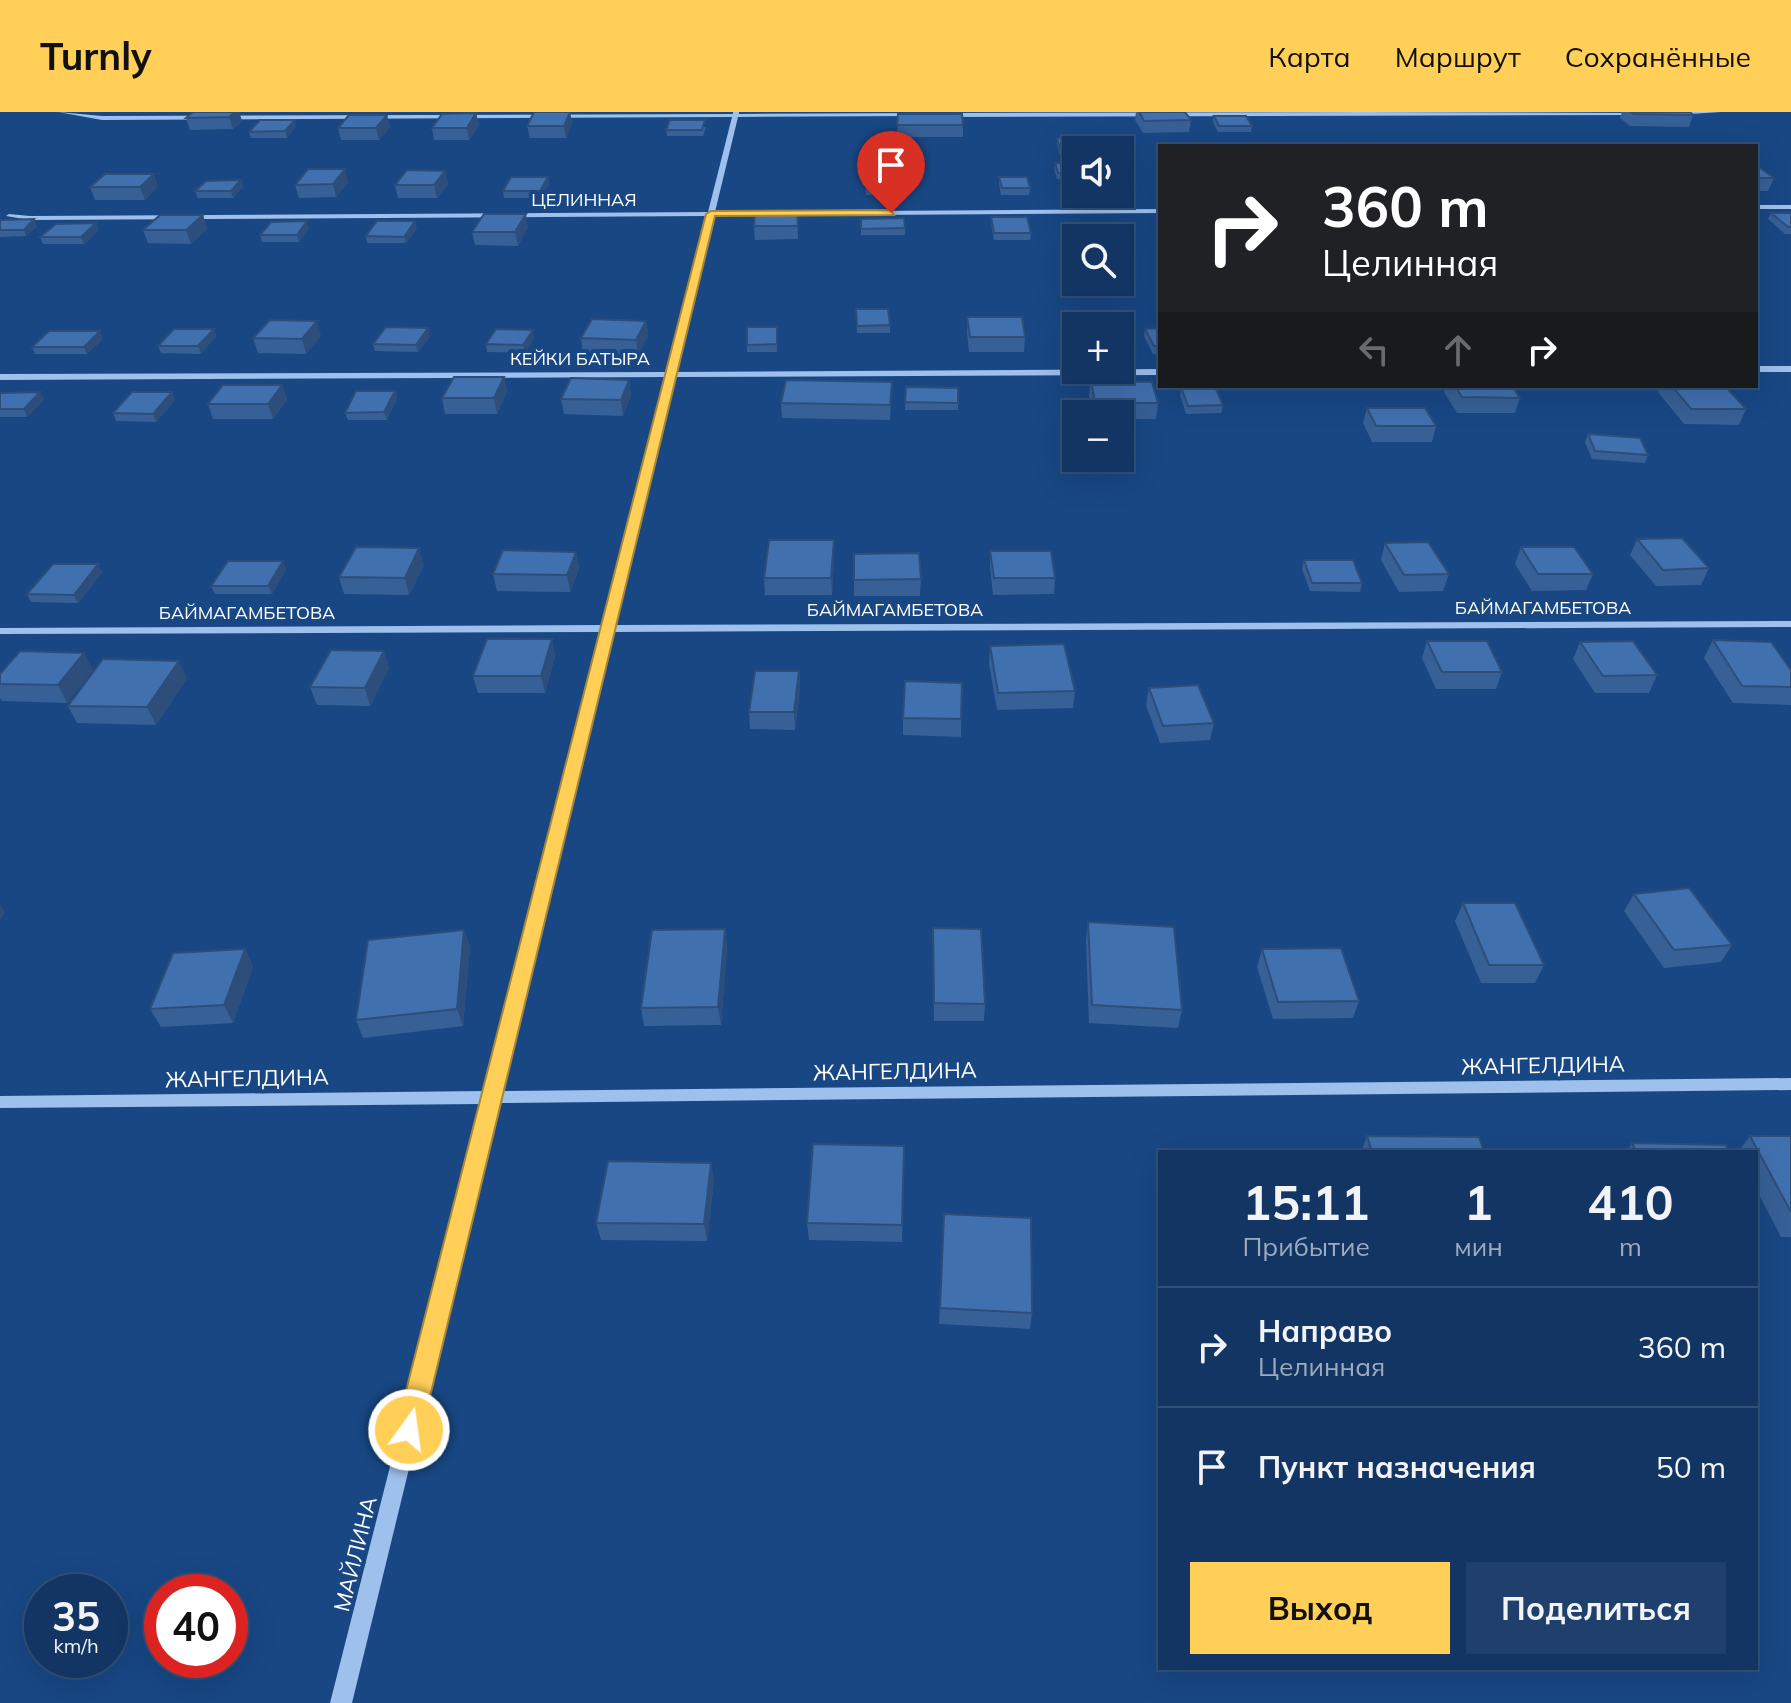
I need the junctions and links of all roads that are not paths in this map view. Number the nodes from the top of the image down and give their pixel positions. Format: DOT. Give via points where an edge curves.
graph roads {
  1 [pos="61,112"];
  2 [pos="1718,112"];
  3 [pos="1653,113"];
  4 [pos="1668,113"];
  5 [pos="736,114"];
  6 [pos="925,115"];
  7 [pos="941,115"];
  8 [pos="1758,207"];
  9 [pos="1791,207"];
  10 [pos="1158,211"];
  11 [pos="711,214"];
  12 [pos="9,216"];
  13 [pos="1758,369"];
  14 [pos="1791,369"];
  15 [pos="1158,372"];
  16 [pos="671,374"];
  17 [pos="0,377"];
  18 [pos="1791,624"];
  19 [pos="608,629"];
  20 [pos="0,631"];
  21 [pos="1791,1084"];
  22 [pos="492,1097"];
  23 [pos="0,1102"];
  24 [pos="341,1703"];
  1 -- 5 [label="street" via="102,118"];
  2 -- 4 [label="street"];
  3 -- 7 [label="street"];
  5 -- 6 [label="street"];
  5 -- 11 [label="street, МАЙЛИНА"];
  8 -- 9 [label="street"];
  10 -- 11 [label="street, ЦЕЛИННАЯ"];
  11 -- 12 [label="street, ЦЕЛИННАЯ"];
  11 -- 16 [label="street, МАЙЛИНА"];
  13 -- 14 [label="street"];
  15 -- 16 [label="street, КЕЙКИ БАТЫРА"];
  16 -- 17 [label="street, КЕЙКИ БАТЫРА"];
  16 -- 19 [label="street, МАЙЛИНА"];
  18 -- 19 [label="street, БАЙМАГАМБЕТОВА"];
  19 -- 20 [label="street, БАЙМАГАМБЕТОВА"];
  19 -- 22 [label="street, МАЙЛИНА"];
  21 -- 22 [label="street, ЖАНГЕЛДИНА"];
  22 -- 23 [label="street, ЖАНГЕЛДИНА"];
  22 -- 24 [label="street, МАЙЛИНА"];
}
